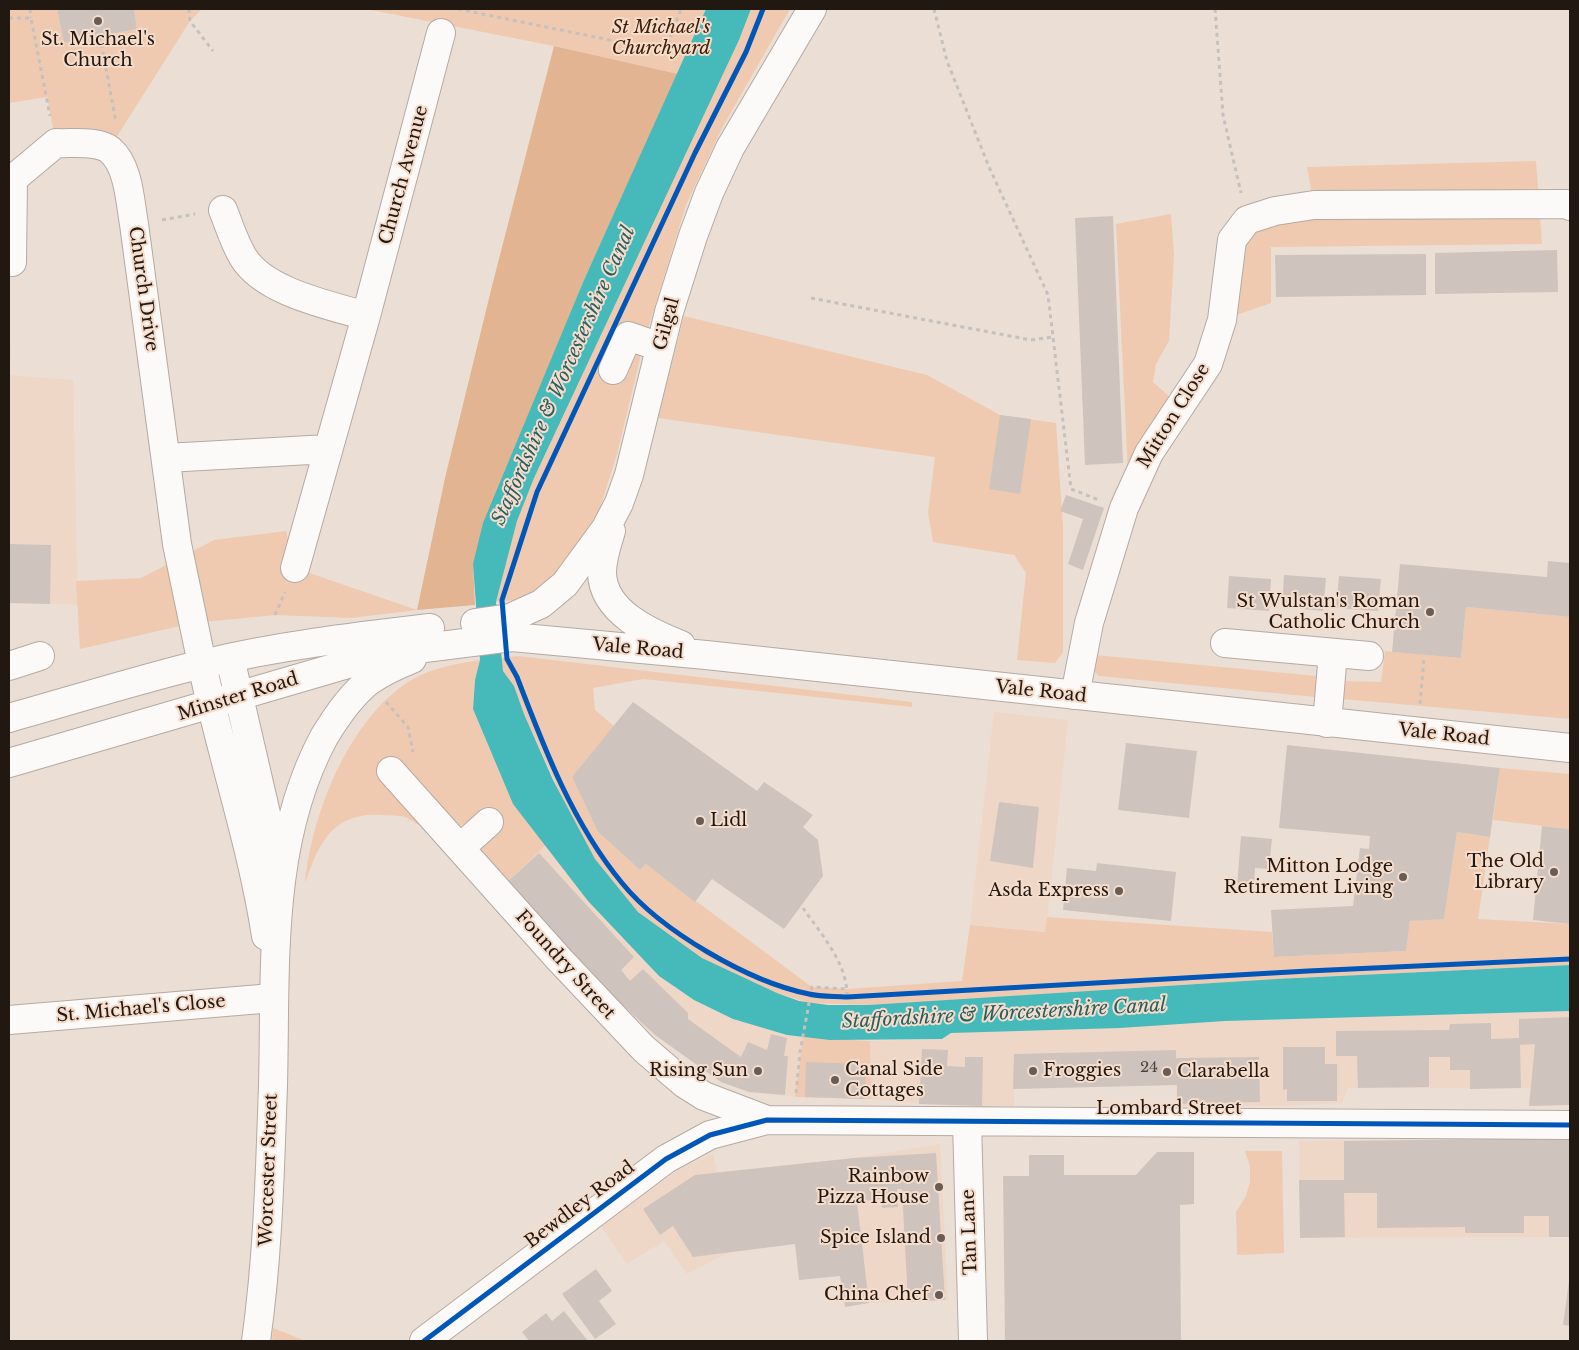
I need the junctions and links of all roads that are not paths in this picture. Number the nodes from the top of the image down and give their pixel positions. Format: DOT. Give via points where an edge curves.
graph roads {
  1 [pos="812,9"];
  2 [pos="441,33"];
  3 [pos="1570,206"];
  4 [pos="223,210"];
  5 [pos="12,262"];
  6 [pos="366,316"];
  7 [pos="660,347"];
  8 [pos="613,370"];
  9 [pos="328,449"];
  10 [pos="166,458"];
  11 [pos="619,503"];
  12 [pos="295,568"];
  13 [pos="193,623"];
  14 [pos="511,628"];
  15 [pos="467,636"];
  16 [pos="1225,643"];
  17 [pos="1333,653"];
  18 [pos="706,655"];
  19 [pos="40,656"];
  20 [pos="1369,656"];
  21 [pos="230,658"];
  22 [pos="202,664"];
  23 [pos="9,666"];
  24 [pos="1075,695"];
  25 [pos="239,697"];
  26 [pos="211,705"];
  27 [pos="9,718"];
  28 [pos="1327,723"];
  29 [pos="1570,748"];
  30 [pos="9,763"];
  31 [pos="391,771"];
  32 [pos="489,822"];
  33 [pos="460,848"];
  34 [pos="279,889"];
  35 [pos="273,998"];
  36 [pos="9,1020"];
  37 [pos="781,1119"];
  38 [pos="967,1122"];
  39 [pos="1570,1125"];
  40 [pos="256,1341"];
  41 [pos="424,1341"];
  42 [pos="974,1341"];
  1 -- 7 [label="street, Gilgal" via="730,148 709,193 680,274"];
  2 -- 6 [label="street, Church Avenue"];
  3 -- 24 [label="street, Mitton Close" via="1314,205 1275,211 1247,220 1232,240 1222,320 1208,364 1149,453 1124,508 1089,623"];
  4 -- 6 [label="street" via="243,258 267,280 298,296"];
  5 -- 10 [label="street, Church Drive" via="13,179 56,143 93,144 109,149 119,161 134,224"];
  6 -- 9 [label="street, Church Avenue"];
  7 -- 8 [label="street" via="628,336"];
  7 -- 11 [label="street, Gilgal" via="637,446"];
  9 -- 10 [label="street"];
  9 -- 12 [label="street, Church Avenue"];
  10 -- 13 [label="street, Church Drive"];
  11 -- 14 [label="street, Gilgal" via="593,549 565,584"];
  11 -- 18 [label="street" via="602,573 608,595 622,611 647,630"];
  13 -- 21 [label="street"];
  13 -- 22 [label="street, Church Drive"];
  14 -- 15 [label="street"];
  14 -- 18 [label="street, Vale Road"];
  15 -- 21 [label="street, Minster Road" via="335,640"];
  15 -- 25 [label="street, Minster Road" via="385,653"];
  15 -- 34 [label="street, Worcester Street" via="382,673 368,682 346,705 307,773 295,808"];
  16 -- 17 [label="street"];
  17 -- 20 [label="street"];
  17 -- 28 [label="street"];
  18 -- 24 [label="street, Vale Road"];
  19 -- 23 [label="street"];
  21 -- 22 [label="street, Minster Road"];
  21 -- 25 [label="street, Worcester Street"];
  22 -- 26 [label="street, Church Drive"];
  22 -- 27 [label="street, Minster Road"];
  24 -- 28 [label="street, Vale Road"];
  25 -- 26 [label="street, Minster Road"];
  25 -- 34 [label="street, Worcester Street" via="267,818"];
  26 -- 30 [label="street, Minster Road"];
  26 -- 35 [label="street, Worcester Street" via="257,890"];
  28 -- 29 [label="street, Vale Road"];
  31 -- 33 [label="street, Foundry Street"];
  32 -- 33 [label="street"];
  33 -- 37 [label="street, Foundry Street" via="621,1027 661,1064 704,1096"];
  34 -- 35 [label="street, Worcester Street"];
  35 -- 36 [label="street, St. Michael's Close"];
  35 -- 40 [label="street, Worcester Street" via="266,1258"];
  37 -- 38 [label="street, Lombard Street"];
  37 -- 41 [label="street, Bewdley Road" via="710,1135 666,1159"];
  38 -- 39 [label="street, Lombard Street"];
  38 -- 42 [label="street, Tan Lane"];
}
